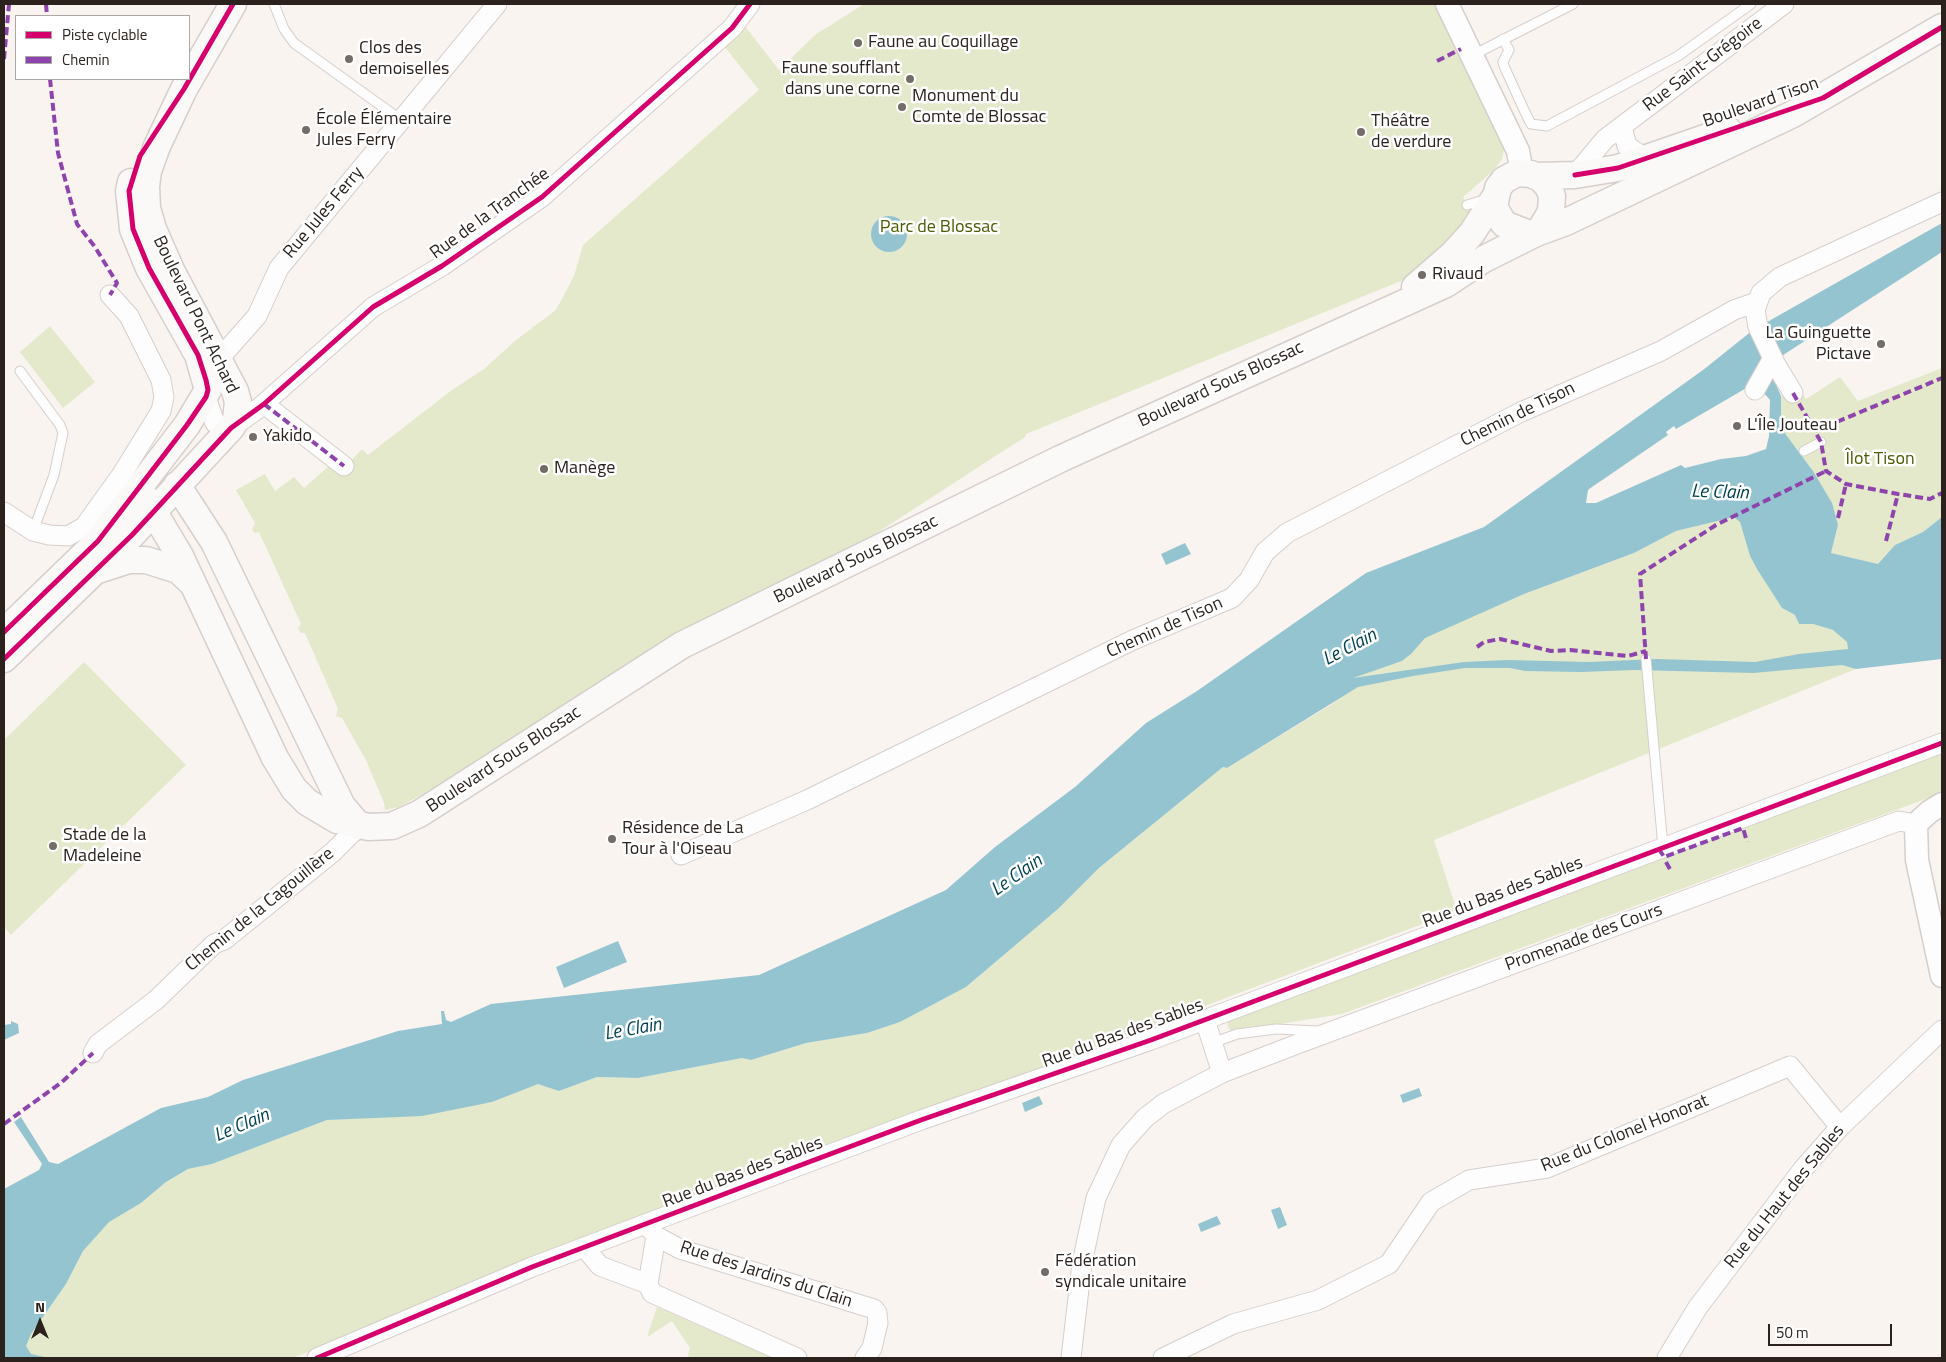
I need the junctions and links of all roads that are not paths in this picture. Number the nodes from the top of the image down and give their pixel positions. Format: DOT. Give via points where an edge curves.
graph roads {
  1 [pos="233,4"];
  2 [pos="274,4"];
  3 [pos="497,4"];
  4 [pos="1446,4"];
  5 [pos="1573,4"];
  6 [pos="1752,4"];
  7 [pos="1784,4"];
  8 [pos="747,5"];
  9 [pos="1942,27"];
  10 [pos="1503,38"];
  11 [pos="1467,51"];
  12 [pos="190,79"];
  13 [pos="189,80"];
  14 [pos="184,89"];
  15 [pos="1823,98"];
  16 [pos="401,120"];
  17 [pos="1622,127"];
  18 [pos="1645,158"];
  19 [pos="1529,174"];
  20 [pos="1576,175"];
  21 [pos="1552,196"];
  22 [pos="1494,197"];
  23 [pos="1942,202"];
  24 [pos="1467,206"];
  25 [pos="1536,234"];
  26 [pos="110,295"];
  27 [pos="1757,302"];
  28 [pos="1370,316"];
  29 [pos="220,359"];
  30 [pos="1774,362"];
  31 [pos="20,371"];
  32 [pos="1756,387"];
  33 [pos="1793,393"];
  34 [pos="206,396"];
  35 [pos="264,404"];
  36 [pos="231,428"];
  37 [pos="1821,442"];
  38 [pos="1804,451"];
  39 [pos="344,466"];
  40 [pos="131,481"];
  41 [pos="164,500"];
  42 [pos="4,512"];
  43 [pos="33,531"];
  44 [pos="94,571"];
  45 [pos="194,585"];
  46 [pos="4,632"];
  47 [pos="4,659"];
  48 [pos="1646,659"];
  49 [pos="1942,743"];
  50 [pos="1942,804"];
  51 [pos="1916,824"];
  52 [pos="359,826"];
  53 [pos="1663,847"];
  54 [pos="681,855"];
  55 [pos="1942,976"];
  56 [pos="1205,1020"];
  57 [pos="1942,1030"];
  58 [pos="1332,1031"];
  59 [pos="1212,1043"];
  60 [pos="93,1053"];
  61 [pos="1222,1073"];
  62 [pos="1840,1127"];
  63 [pos="651,1230"];
  64 [pos="584,1247"];
  65 [pos="648,1284"];
  66 [pos="316,1358"];
  67 [pos="797,1358"];
  68 [pos="865,1358"];
  69 [pos="1071,1358"];
  70 [pos="1163,1358"];
  71 [pos="1667,1358"];
  1 -- 12 [label="main road, Boulevard Pont Achard"];
  2 -- 16 [label="lane" via="284,30 294,43"];
  3 -- 16 [label="street, Rue Jules Ferry"];
  4 -- 11 [label="street"];
  5 -- 10 [label="lane"];
  6 -- 10 [label="lane" via="1678,56 1547,126 1531,124 1504,66 1509,50"];
  7 -- 17 [label="street, Rue Saint-Grégoire"];
  8 -- 35 [label="street, Rue de la Tranchée" via="732,28 542,197 442,266 373,307"];
  9 -- 15 [label="main road, Boulevard Tison"];
  10 -- 11 [label="lane"];
  11 -- 19 [label="street"];
  13 -- 14 [label="main road, Boulevard Pont Achard"];
  14 -- 29 [label="main road, Boulevard Pont Achard" via="148,172 147,208 171,270"];
  14 -- 34 [label="main road, Boulevard Pont Achard" via="140,156 129,192 131,217 149,268 198,355 208,390"];
  15 -- 18 [label="main road, Boulevard Tison"];
  15 -- 25 [label="main road, Boulevard Tison" via="1736,142"];
  16 -- 29 [label="street, Rue Jules Ferry" via="279,268 257,316"];
  17 -- 18 [label="street" via="1627,146"];
  17 -- 20 [label="street, Rue Saint-Grégoire" via="1605,139"];
  18 -- 20 [label="main road, Boulevard Tison" via="1618,168"];
  19 -- 20 [label="main road, Boulevard Tison"];
  19 -- 21 [label="main road" via="1548,186"];
  19 -- 22 [label="main road, Boulevard Sous Blossac" via="1504,180"];
  20 -- 21 [label="main road"];
  21 -- 25 [label="main road" via="1551,211"];
  22 -- 24 [label="lane"];
  22 -- 25 [label="main road" via="1496,211 1504,224"];
  22 -- 28 [label="main road, Boulevard Sous Blossac" via="1472,234 1453,254 1417,286"];
  23 -- 27 [label="street" via="1780,277 1761,293"];
  25 -- 28 [label="main road, Boulevard Sous Blossac" via="1484,259 1446,284"];
  26 -- 40 [label="street" via="129,316 161,380 164,397"];
  27 -- 30 [label="street" via="1758,327"];
  27 -- 54 [label="street, Chemin de Tison" via="1734,310 1662,351 1521,412 1287,533 1265,552 1249,580 1232,598 1124,644 807,800"];
  28 -- 52 [label="main road, Boulevard Sous Blossac" via="1060,459 682,645 406,821 380,828"];
  29 -- 36 [label="main road, Boulevard Pont Achard" via="238,402 238,413"];
  30 -- 32 [label="street"];
  30 -- 33 [label="street"];
  31 -- 43 [label="lane" via="60,424 62,433 54,475"];
  34 -- 36 [label="street, Boulevard Pont Achard" via="214,423"];
  34 -- 40 [label="main road, Boulevard Pont Achard" via="187,425"];
  35 -- 36 [label="street, Rue de la Tranchée"];
  35 -- 39 [label="street"];
  36 -- 41 [label="main road, Boulevard Pont Achard"];
  37 -- 38 [label="lane"];
  40 -- 41 [label="main road, Boulevard Sous Blossac"];
  40 -- 43 [label="street" via="84,527 68,536"];
  40 -- 46 [label="main road, Boulevard Pont Achard" via="98,541"];
  41 -- 44 [label="main road, Boulevard Pont Achard"];
  41 -- 45 [label="main road, Boulevard Sous Blossac" via="180,556"];
  41 -- 52 [label="main road, Boulevard Sous Blossac" via="214,542 342,806"];
  42 -- 43 [label="street"];
  44 -- 45 [label="main road, Boulevard Sous Blossac" via="129,560 146,560 178,570"];
  44 -- 47 [label="main road, Boulevard Pont Achard"];
  45 -- 52 [label="main road, Boulevard Sous Blossac" via="284,774 307,802 323,814"];
  48 -- 53 [label="lane"];
  49 -- 53 [label="street, Rue du Bas des Sables"];
  50 -- 51 [label="street"];
  51 -- 55 [label="street" via="1917,860"];
  51 -- 58 [label="street, Promenade des Cours" via="1899,821"];
  52 -- 60 [label="street, Chemin de la Cagouillère" via="224,940 214,944 156,1000 98,1044"];
  53 -- 56 [label="street, Rue du Bas des Sables"];
  56 -- 59 [label="street"];
  56 -- 63 [label="street, Rue du Bas des Sables" via="912,1124"];
  57 -- 62 [label="street, Rue du Haut des Sables"];
  58 -- 59 [label="lane" via="1276,1030 1237,1034"];
  58 -- 61 [label="street, Promenade des Cours"];
  59 -- 61 [label="street"];
  61 -- 69 [label="street, Promenade des Cours" via="1163,1104 1145,1118 1126,1139 1112,1162 1096,1198 1088,1230"];
  62 -- 70 [label="street, Rue du Colonel Honorat" via="1790,1066 1548,1168 1469,1180 1431,1202 1389,1264 1318,1300 1232,1324"];
  62 -- 71 [label="street, Rue du Haut des Sables" via="1803,1169 1698,1307"];
  63 -- 64 [label="street, Rue du Bas des Sables"];
  63 -- 65 [label="street, Rue des Jardins du Clain"];
  63 -- 68 [label="street, Rue des Jardins du Clain" via="680,1248 707,1258 874,1309 878,1322 872,1348"];
  64 -- 65 [label="street" via="600,1266"];
  64 -- 66 [label="street, Rue du Bas des Sables"];
  65 -- 67 [label="street" via="652,1293"];
}
